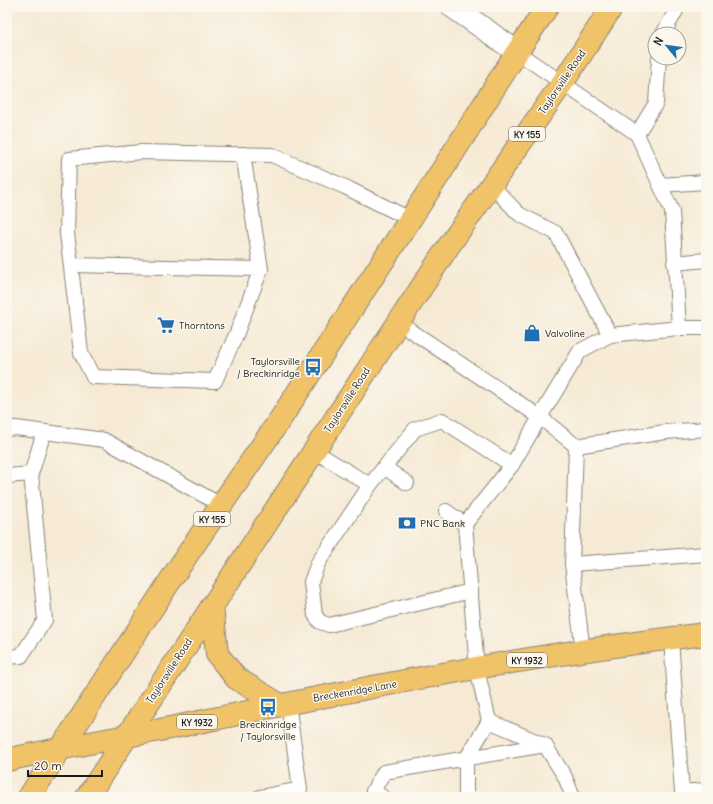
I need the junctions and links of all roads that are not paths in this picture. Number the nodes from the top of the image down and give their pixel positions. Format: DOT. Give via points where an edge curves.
graph roads {
  1 [pos="452,7"];
  2 [pos="547,7"];
  3 [pos="612,7"];
  4 [pos="678,7"];
  5 [pos="667,26"];
  6 [pos="517,52"];
  7 [pos="658,66"];
  8 [pos="563,82"];
  9 [pos="637,134"];
  10 [pos="243,154"];
  11 [pos="706,182"];
  12 [pos="491,185"];
  13 [pos="660,185"];
  14 [pos="410,219"];
  15 [pos="706,260"];
  16 [pos="674,263"];
  17 [pos="71,265"];
  18 [pos="261,269"];
  19 [pos="398,322"];
  20 [pos="679,328"];
  21 [pos="706,328"];
  22 [pos="610,335"];
  23 [pos="540,417"];
  24 [pos="7,429"];
  25 [pos="706,430"];
  26 [pos="44,432"];
  27 [pos="576,446"];
  28 [pos="314,451"];
  29 [pos="512,465"];
  30 [pos="384,467"];
  31 [pos="31,474"];
  32 [pos="7,476"];
  33 [pos="407,483"];
  34 [pos="370,485"];
  35 [pos="221,505"];
  36 [pos="446,511"];
  37 [pos="466,524"];
  38 [pos="706,554"];
  39 [pos="572,564"];
  40 [pos="471,591"];
  41 [pos="212,606"];
  42 [pos="706,634"];
  43 [pos="671,638"];
  44 [pos="583,651"];
  45 [pos="7,657"];
  46 [pos="478,669"];
  47 [pos="284,704"];
  48 [pos="489,721"];
  49 [pos="126,737"];
  50 [pos="545,745"];
  51 [pos="62,747"];
  52 [pos="466,759"];
  53 [pos="7,760"];
  54 [pos="706,790"];
  55 [pos="300,793"];
  56 [pos="29,797"];
  57 [pos="87,797"];
  58 [pos="260,797"];
  59 [pos="382,797"];
  60 [pos="466,797"];
  61 [pos="573,797"];
  1 -- 6 [label="street"];
  2 -- 6 [label="main road, KY 155"];
  3 -- 8 [label="main road, Taylorsville Road / KY 155"];
  4 -- 5 [label="lane"];
  6 -- 8 [label="lane"];
  6 -- 14 [label="main road, KY 155"];
  7 -- 9 [label="lane" via="656,103"];
  8 -- 9 [label="lane"];
  8 -- 12 [label="main road, Taylorsville Road / KY 155"];
  9 -- 13 [label="lane"];
  10 -- 14 [label="lane" via="272,155"];
  10 -- 17 [label="lane" via="141,152 69,159 67,233"];
  10 -- 18 [label="lane"];
  11 -- 13 [label="lane"];
  12 -- 19 [label="main road, Taylorsville Road / KY 155"];
  12 -- 22 [label="lane" via="519,214 556,232"];
  13 -- 16 [label="lane" via="672,211"];
  14 -- 35 [label="main road, KY 155" via="279,421"];
  15 -- 16 [label="lane"];
  16 -- 20 [label="lane"];
  17 -- 18 [label="lane"];
  17 -- 18 [label="lane" via="81,353 93,377 215,381"];
  19 -- 23 [label="lane"];
  19 -- 28 [label="main road, Taylorsville Road / KY 155"];
  20 -- 21 [label="lane"];
  20 -- 22 [label="lane"];
  22 -- 23 [label="lane" via="580,351"];
  23 -- 27 [label="lane"];
  23 -- 29 [label="lane"];
  24 -- 26 [label="lane"];
  25 -- 27 [label="lane" via="665,432"];
  26 -- 31 [label="lane"];
  26 -- 35 [label="lane" via="104,440"];
  27 -- 39 [label="lane"];
  28 -- 34 [label="lane"];
  28 -- 41 [label="main road, Taylorsville Road / KY 155"];
  29 -- 30 [label="lane" via="442,420 415,429"];
  29 -- 37 [label="lane"];
  30 -- 33 [label="lane"];
  30 -- 34 [label="lane"];
  31 -- 32 [label="lane"];
  31 -- 45 [label="lane" via="45,620 21,656"];
  34 -- 40 [label="lane" via="318,563 310,582 315,615 320,622 329,625"];
  35 -- 51 [label="main road, KY 155"];
  36 -- 37 [label="lane"];
  37 -- 40 [label="lane"];
  38 -- 39 [label="lane"];
  39 -- 44 [label="lane"];
  40 -- 46 [label="lane"];
  41 -- 47 [label="main road" via="217,654 236,678"];
  41 -- 49 [label="main road, Taylorsville Road / KY 155"];
  42 -- 43 [label="main road, Breckenridge Lane / KY 1932"];
  43 -- 44 [label="main road, Breckenridge Lane / KY 1932"];
  43 -- 54 [label="lane" via="682,792"];
  44 -- 46 [label="main road, Breckenridge Lane / KY 1932"];
  46 -- 47 [label="main road, Breckenridge Lane / KY 1932"];
  46 -- 48 [label="lane"];
  47 -- 49 [label="main road, Breckenridge Lane / KY 1932"];
  47 -- 55 [label="lane"];
  48 -- 50 [label="lane"];
  48 -- 52 [label="lane"];
  49 -- 51 [label="main road, Breckenridge Lane / KY 1932"];
  49 -- 57 [label="main road, Taylorsville Road / KY 155"];
  50 -- 52 [label="lane"];
  50 -- 61 [label="lane" via="566,777"];
  51 -- 53 [label="main road, Breckenridge Lane / KY 1932"];
  51 -- 56 [label="main road, KY 155"];
  52 -- 59 [label="lane" via="384,772 373,791"];
  52 -- 60 [label="lane"];
  55 -- 58 [label="lane"];
}
